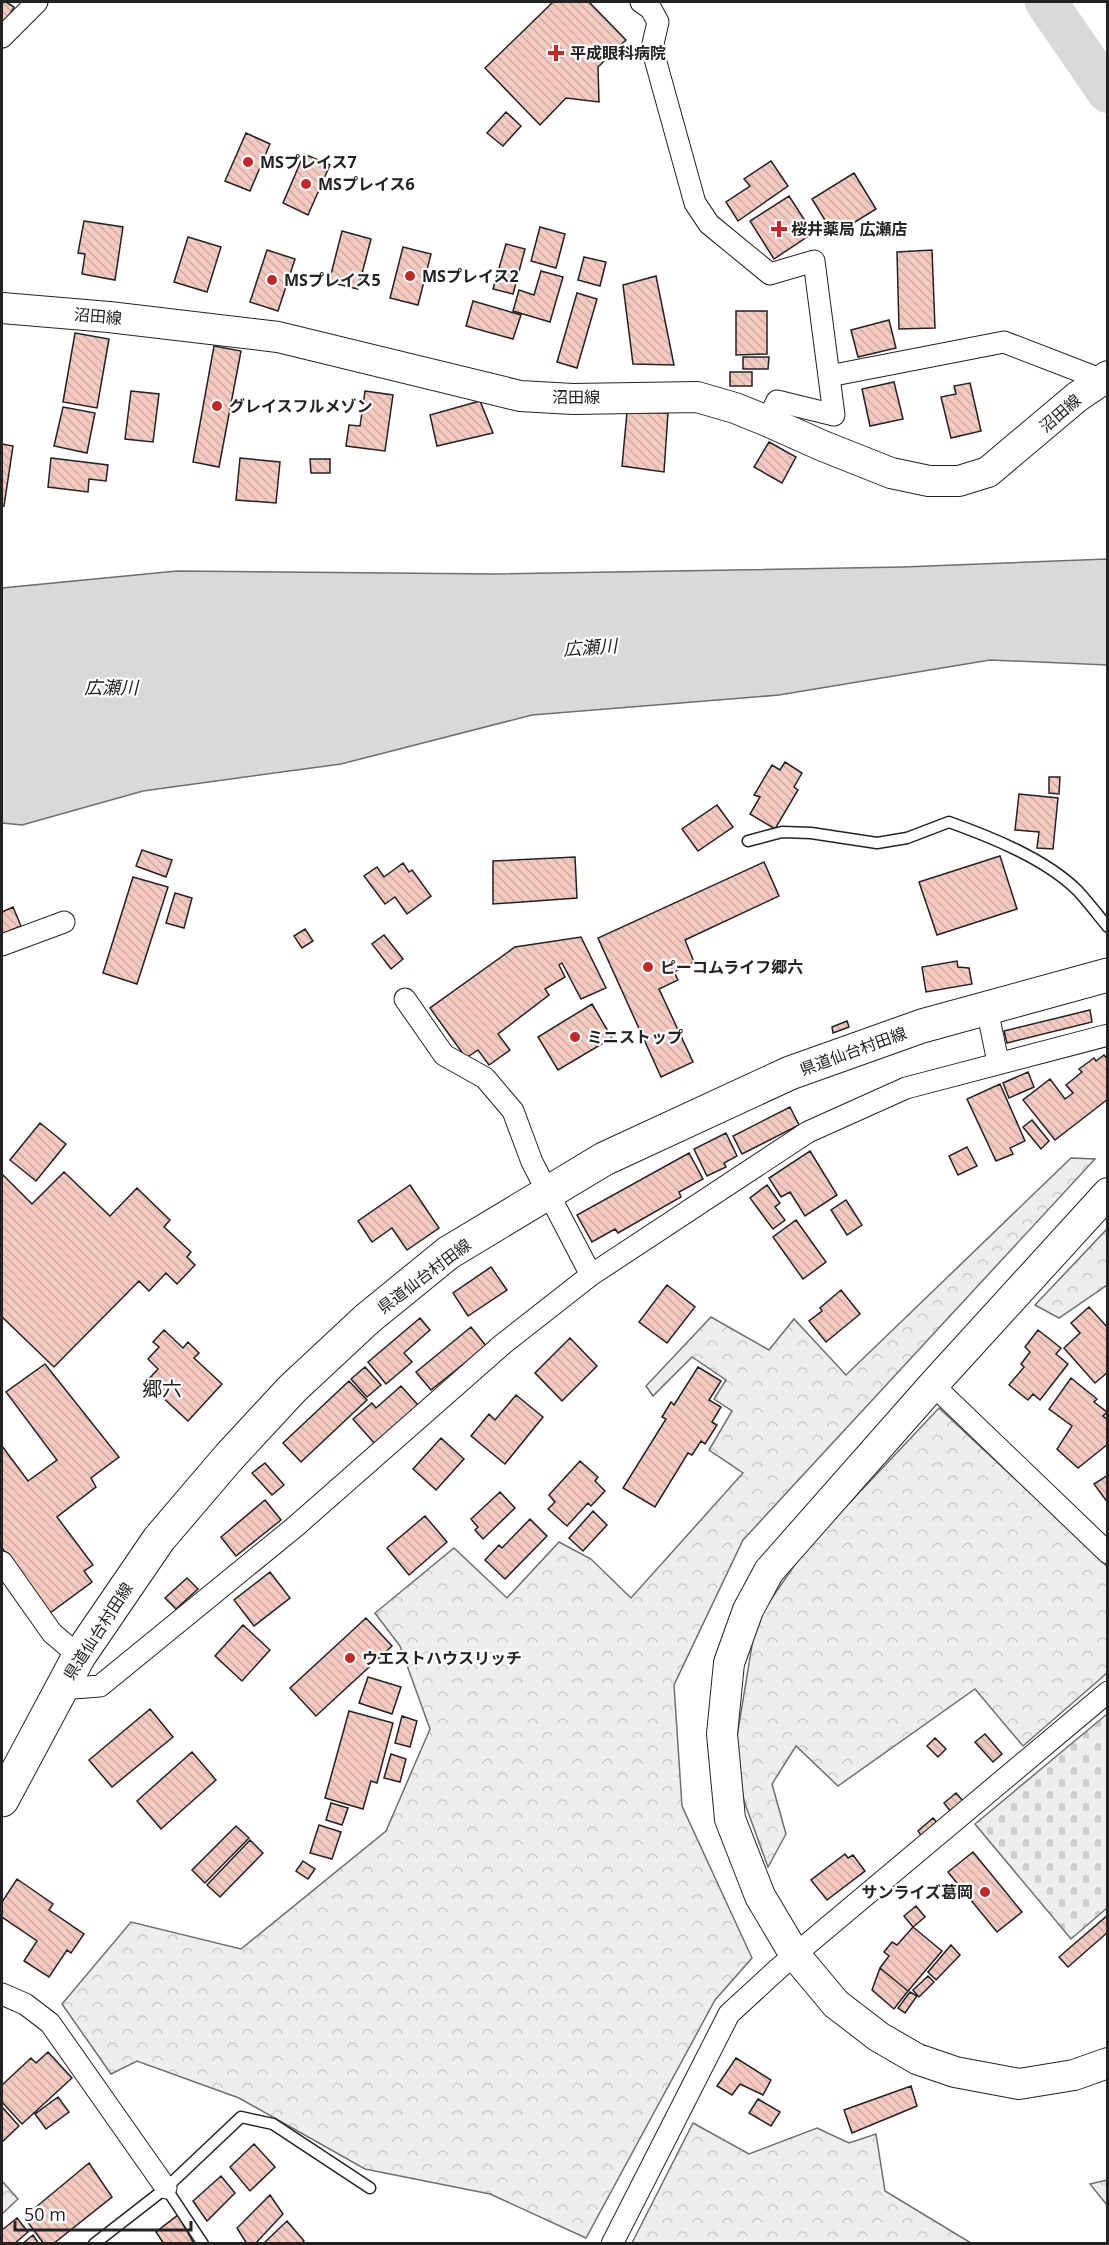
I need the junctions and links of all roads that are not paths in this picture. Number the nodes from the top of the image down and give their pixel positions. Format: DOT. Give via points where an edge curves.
graph roads {
  1 [pos="37,2"];
  2 [pos="641,2"];
  3 [pos="2,37"];
  4 [pos="2,308"];
  5 [pos="829,376"];
  6 [pos="1104,378"];
  7 [pos="768,421"];
  8 [pos="748,841"];
  9 [pos="64,921"];
  10 [pos="1107,927"];
  11 [pos="2,945"];
  12 [pos="1107,975"];
  13 [pos="405,999"];
  14 [pos="987,1009"];
  15 [pos="1107,1035"];
  16 [pos="998,1062"];
  17 [pos="547,1192"];
  18 [pos="1107,1193"];
  19 [pos="591,1275"];
  20 [pos="933,1385"];
  21 [pos="1107,1553"];
  22 [pos="2,1562"];
  23 [pos="79,1656"];
  24 [pos="60,1689"];
  25 [pos="1107,1692"];
  26 [pos="2,1800"];
  27 [pos="795,1955"];
  28 [pos="2,1994"];
  29 [pos="1107,2063"];
  30 [pos="166,2188"];
  31 [pos="370,2188"];
  32 [pos="94,2244"];
  33 [pos="203,2244"];
  34 [pos="612,2244"];
  1 -- 3 [label="street"];
  2 -- 5 [label="street" via="651,9 658,22 652,48 696,203 709,224 770,274 814,261"];
  4 -- 7 [label="street, 沼田線" via="278,337 520,396 697,397"];
  5 -- 6 [label="street" via="1004,342"];
  5 -- 7 [label="street" via="834,415 777,401"];
  6 -- 7 [label="street, 沼田線" via="988,472 959,481 929,481 891,474"];
  8 -- 10 [label="lane" via="782,832 801,832 877,843 907,838 949,822 1040,862 1077,890"];
  9 -- 11 [label="street"];
  12 -- 14 [label="main road, 県道仙台村田線"];
  13 -- 17 [label="street" via="444,1055 485,1078 513,1111"];
  14 -- 16 [label="street"];
  14 -- 17 [label="main road, 県道仙台村田線" via="922,1026 790,1073 604,1159"];
  15 -- 16 [label="street"];
  16 -- 19 [label="street" via="906,1088 808,1131"];
  17 -- 19 [label="street"];
  17 -- 23 [label="main road, 県道仙台村田線" via="448,1254 367,1320 292,1389 159,1539"];
  18 -- 20 [label="street"];
  19 -- 24 [label="street" via="503,1344 296,1526 100,1686"];
  20 -- 21 [label="street"];
  20 -- 27 [label="street" via="769,1571 748,1610 729,1663 722,1734 729,1819 760,1896"];
  22 -- 23 [label="street" via="52,1633"];
  23 -- 24 [label="main road, 県道仙台村田線"];
  24 -- 26 [label="main road, 県道仙台村田線"];
  25 -- 27 [label="street"];
  27 -- 29 [label="street" via="836,2004 879,2037 917,2059 955,2072 1019,2084 1074,2075"];
  27 -- 34 [label="street" via="729,2014"];
  28 -- 30 [label="street" via="25,2004 50,2023"];
  30 -- 31 [label="lane" via="241,2117 273,2124"];
  30 -- 32 [label="lane"];
  30 -- 33 [label="lane"];
}
